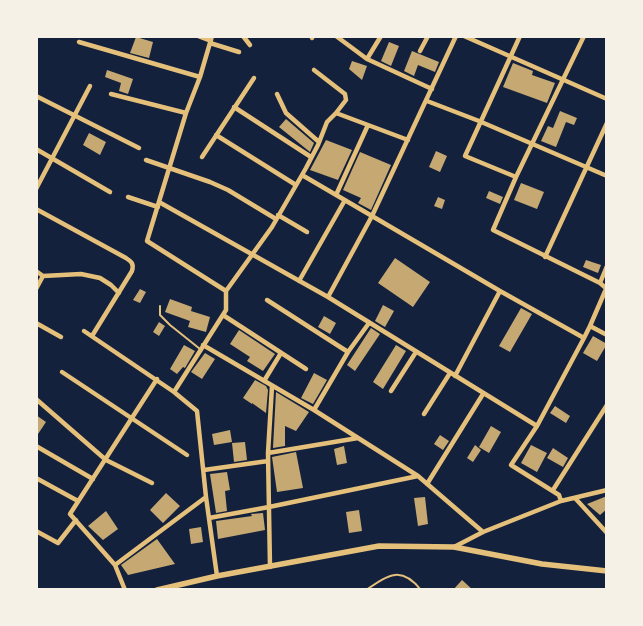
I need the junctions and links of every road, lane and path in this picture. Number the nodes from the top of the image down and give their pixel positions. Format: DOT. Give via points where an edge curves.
graph roads {
  1 [pos="198,36"];
  2 [pos="243,36"];
  3 [pos="336,36"];
  4 [pos="381,36"];
  5 [pos="428,36"];
  6 [pos="456,36"];
  7 [pos="464,36"];
  8 [pos="520,36"];
  9 [pos="584,36"];
  10 [pos="211,40"];
  11 [pos="79,42"];
  12 [pos="250,45"];
  13 [pos="420,51"];
  14 [pos="239,52"];
  15 [pos="510,56"];
  16 [pos="367,59"];
  17 [pos="314,70"];
  18 [pos="200,77"];
  19 [pos="254,78"];
  20 [pos="562,80"];
  21 [pos="90,86"];
  22 [pos="432,89"];
  23 [pos="111,94"];
  24 [pos="277,94"];
  25 [pos="36,96"];
  26 [pos="607,99"];
  27 [pos="427,100"];
  28 [pos="234,108"];
  29 [pos="186,113"];
  30 [pos="336,113"];
  31 [pos="75,116"];
  32 [pos="479,121"];
  33 [pos="607,123"];
  34 [pos="368,125"];
  35 [pos="216,135"];
  36 [pos="408,140"];
  37 [pos="319,142"];
  38 [pos="533,145"];
  39 [pos="139,148"];
  40 [pos="36,150"];
  41 [pos="202,157"];
  42 [pos="311,157"];
  43 [pos="53,158"];
  44 [pos="146,160"];
  45 [pos="587,167"];
  46 [pos="170,168"];
  47 [pos="302,175"];
  48 [pos="607,176"];
  49 [pos="516,177"];
  50 [pos="296,185"];
  51 [pos="36,189"];
  52 [pos="110,192"];
  53 [pos="336,195"];
  54 [pos="128,197"];
  55 [pos="345,200"];
  56 [pos="158,205"];
  57 [pos="36,208"];
  58 [pos="372,216"];
  59 [pos="277,218"];
  60 [pos="307,232"];
  61 [pos="251,255"];
  62 [pos="545,257"];
  63 [pos="607,266"];
  64 [pos="36,271"];
  65 [pos="43,276"];
  66 [pos="299,281"];
  67 [pos="600,284"];
  68 [pos="36,289"];
  69 [pos="607,289"];
  70 [pos="226,291"];
  71 [pos="500,291"];
  72 [pos="119,293"];
  73 [pos="328,297"];
  74 [pos="267,300"];
  75 [pos="160,306"];
  76 [pos="222,315"];
  77 [pos="36,323"];
  78 [pos="369,323"];
  79 [pos="590,326"];
  80 [pos="84,331"];
  81 [pos="92,336"];
  82 [pos="607,336"];
  83 [pos="61,337"];
  84 [pos="584,338"];
  85 [pos="201,347"];
  86 [pos="348,352"];
  87 [pos="416,352"];
  88 [pos="281,353"];
  89 [pos="306,369"];
  90 [pos="62,372"];
  91 [pos="450,373"];
  92 [pos="455,376"];
  93 [pos="157,379"];
  94 [pos="264,381"];
  95 [pos="272,386"];
  96 [pos="391,391"];
  97 [pos="174,392"];
  98 [pos="483,394"];
  99 [pos="36,399"];
  100 [pos="607,405"];
  101 [pos="314,410"];
  102 [pos="424,414"];
  103 [pos="133,419"];
  104 [pos="537,426"];
  105 [pos="359,438"];
  106 [pos="36,446"];
  107 [pos="268,453"];
  108 [pos="187,456"];
  109 [pos="106,460"];
  110 [pos="268,461"];
  111 [pos="204,470"];
  112 [pos="418,476"];
  113 [pos="36,478"];
  114 [pos="93,479"];
  115 [pos="152,484"];
  116 [pos="426,484"];
  117 [pos="553,490"];
  118 [pos="607,490"];
  119 [pos="206,497"];
  120 [pos="575,498"];
  121 [pos="78,501"];
  122 [pos="561,502"];
  123 [pos="269,507"];
  124 [pos="209,518"];
  125 [pos="76,520"];
  126 [pos="36,531"];
  127 [pos="484,532"];
  128 [pos="607,533"];
  129 [pos="454,547"];
  130 [pos="115,565"];
  131 [pos="270,567"];
  132 [pos="607,571"];
  133 [pos="217,576"];
  134 [pos="125,590"];
  135 [pos="157,590"];
  136 [pos="366,590"];
  137 [pos="421,590"];
  1 -- 10 [label="street"];
  2 -- 12 [label="street"];
  3 -- 16 [label="street"];
  4 -- 16 [label="street"];
  5 -- 13 [label="street"];
  6 -- 22 [label="street"];
  7 -- 15 [label="street"];
  8 -- 15 [label="street"];
  9 -- 20 [label="street"];
  10 -- 14 [label="street"];
  10 -- 18 [label="street"];
  11 -- 18 [label="street"];
  15 -- 20 [label="street"];
  15 -- 32 [label="street"];
  16 -- 22 [label="street"];
  17 -- 30 [label="street" via="345,94 346,100"];
  18 -- 29 [label="street"];
  19 -- 28 [label="street"];
  20 -- 26 [label="street"];
  20 -- 38 [label="street"];
  21 -- 31 [label="street"];
  22 -- 27 [label="street"];
  23 -- 29 [label="street"];
  24 -- 37 [label="street" via="286,113"];
  25 -- 31 [label="street"];
  27 -- 32 [label="street"];
  27 -- 36 [label="street"];
  28 -- 35 [label="street"];
  28 -- 42 [label="street"];
  29 -- 46 [label="street"];
  30 -- 34 [label="street"];
  30 -- 37 [label="street" via="327,122"];
  31 -- 39 [label="street"];
  31 -- 43 [label="street"];
  32 -- 38 [label="street"];
  32 -- 49 [label="street" via="464,156"];
  33 -- 45 [label="street"];
  34 -- 36 [label="street"];
  34 -- 53 [label="street"];
  35 -- 41 [label="street"];
  35 -- 50 [label="street"];
  36 -- 58 [label="street"];
  37 -- 42 [label="street"];
  38 -- 45 [label="street"];
  38 -- 49 [label="street"];
  40 -- 43 [label="street"];
  42 -- 47 [label="street"];
  43 -- 51 [label="street"];
  43 -- 52 [label="street"];
  44 -- 46 [label="street"];
  45 -- 48 [label="street"];
  45 -- 62 [label="street"];
  46 -- 56 [label="street"];
  46 -- 59 [label="street" via="228,190"];
  47 -- 50 [label="street"];
  47 -- 53 [label="street"];
  49 -- 62 [label="street" via="493,230"];
  50 -- 59 [label="street"];
  53 -- 55 [label="street"];
  54 -- 56 [label="street"];
  55 -- 58 [label="street"];
  55 -- 66 [label="street"];
  56 -- 61 [label="street"];
  56 -- 70 [label="street" via="147,241"];
  57 -- 72 [label="street" via="132,262 132,271"];
  58 -- 71 [label="street"];
  58 -- 73 [label="street"];
  59 -- 60 [label="street"];
  59 -- 61 [label="street"];
  61 -- 66 [label="street"];
  61 -- 70 [label="street"];
  62 -- 67 [label="street"];
  63 -- 67 [label="street"];
  64 -- 65 [label="street"];
  65 -- 68 [label="street"];
  65 -- 72 [label="street" via="81,274 100,278"];
  66 -- 73 [label="street"];
  67 -- 69 [label="street"];
  69 -- 79 [label="street"];
  70 -- 76 [label="street" via="226,310"];
  71 -- 84 [label="street"];
  71 -- 92 [label="street"];
  72 -- 81 [label="street"];
  73 -- 78 [label="street"];
  74 -- 86 [label="street"];
  75 -- 85 [label="lane" via="160,315 170,325"];
  76 -- 85 [label="street"];
  76 -- 88 [label="street"];
  77 -- 83 [label="street"];
  78 -- 86 [label="street"];
  78 -- 87 [label="street"];
  79 -- 82 [label="street"];
  79 -- 84 [label="street"];
  80 -- 81 [label="street"];
  81 -- 93 [label="street"];
  84 -- 104 [label="street"];
  85 -- 94 [label="street"];
  85 -- 97 [label="street"];
  86 -- 101 [label="street"];
  87 -- 91 [label="street"];
  87 -- 96 [label="street"];
  88 -- 89 [label="street"];
  88 -- 94 [label="street"];
  90 -- 103 [label="street"];
  91 -- 92 [label="street"];
  91 -- 102 [label="street"];
  92 -- 98 [label="street"];
  93 -- 97 [label="street"];
  93 -- 103 [label="street"];
  94 -- 95 [label="street"];
  95 -- 101 [label="street"];
  95 -- 107 [label="street"];
  97 -- 111 [label="street" via="197,410"];
  98 -- 104 [label="street"];
  98 -- 116 [label="street"];
  99 -- 109 [label="street"];
  100 -- 117 [label="street"];
  101 -- 105 [label="street"];
  103 -- 108 [label="street"];
  103 -- 109 [label="street"];
  104 -- 117 [label="street" via="511,465"];
  105 -- 107 [label="street"];
  105 -- 112 [label="street"];
  106 -- 114 [label="street"];
  107 -- 110 [label="street"];
  109 -- 114 [label="street"];
  109 -- 115 [label="street"];
  110 -- 111 [label="street"];
  110 -- 123 [label="street"];
  111 -- 119 [label="street"];
  112 -- 116 [label="street"];
  112 -- 123 [label="street"];
  113 -- 121 [label="street"];
  114 -- 121 [label="street"];
  116 -- 127 [label="street"];
  117 -- 122 [label="street"];
  118 -- 120 [label="street"];
  119 -- 124 [label="street"];
  119 -- 130 [label="street"];
  120 -- 122 [label="street"];
  120 -- 128 [label="street"];
  121 -- 125 [label="street" via="70,514"];
  122 -- 127 [label="street"];
  123 -- 124 [label="street"];
  123 -- 131 [label="street"];
  124 -- 133 [label="street"];
  125 -- 126 [label="street" via="58,543"];
  125 -- 130 [label="street"];
  127 -- 129 [label="street"];
  129 -- 131 [label="street" via="379,546"];
  129 -- 132 [label="street" via="542,564"];
  130 -- 134 [label="street"];
  131 -- 133 [label="street"];
  133 -- 135 [label="street"];
  136 -- 137 [label="lane" via="387,575 398,574 415,582"];
}
